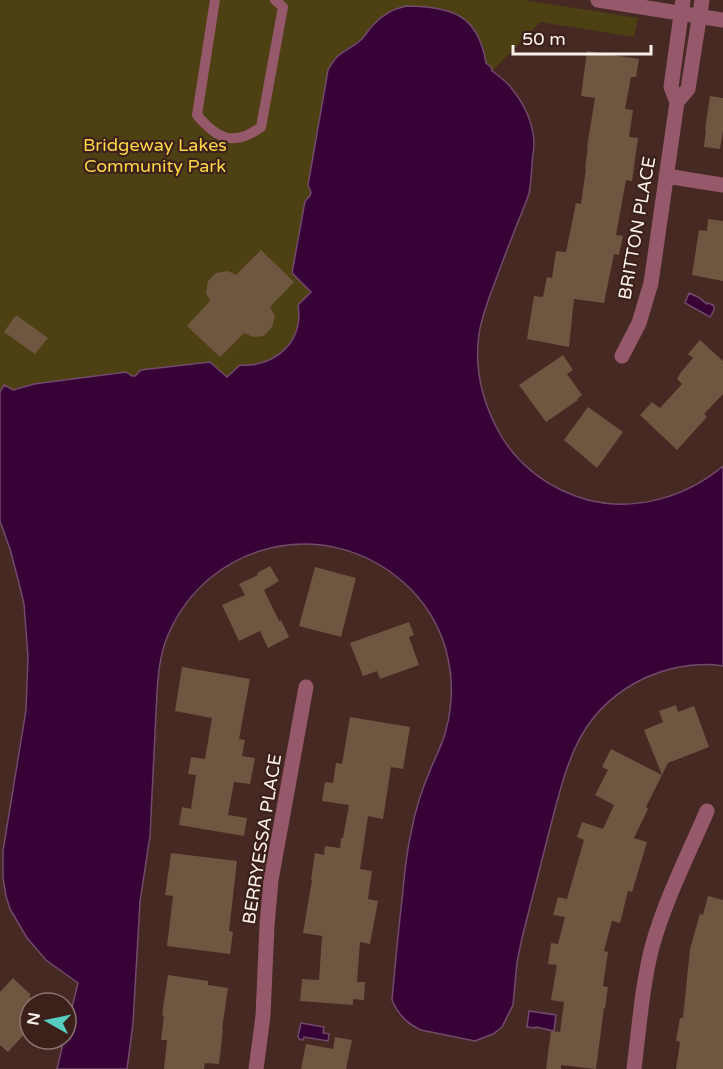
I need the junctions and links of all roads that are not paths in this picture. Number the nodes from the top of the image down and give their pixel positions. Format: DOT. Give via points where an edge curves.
graph roads {
  1 [pos="215,0"];
  2 [pos="275,0"];
  3 [pos="598,0"];
  4 [pos="702,0"];
  5 [pos="682,7"];
  6 [pos="699,16"];
  7 [pos="723,20"];
  8 [pos="677,102"];
  9 [pos="666,176"];
  10 [pos="723,185"];
  11 [pos="622,356"];
  12 [pos="306,687"];
  13 [pos="708,811"];
  14 [pos="256,1069"];
  15 [pos="634,1069"];
  1 -- 2 [label="lane" via="196,115 208,129 238,139 261,127 283,7"];
  3 -- 5 [label="street"];
  4 -- 6 [label="street, BRITTON PLACE"];
  5 -- 6 [label="street"];
  5 -- 8 [label="street, BRITTON PLACE" via="670,87"];
  6 -- 7 [label="street"];
  6 -- 8 [label="street, BRITTON PLACE" via="688,89"];
  8 -- 9 [label="street, BRITTON PLACE"];
  9 -- 10 [label="street"];
  9 -- 11 [label="street, BRITTON PLACE" via="651,283 639,323"];
  12 -- 14 [label="street, BERRYESSA PLACE" via="271,880"];
  13 -- 15 [label="street" via="665,907 652,948"];
}
